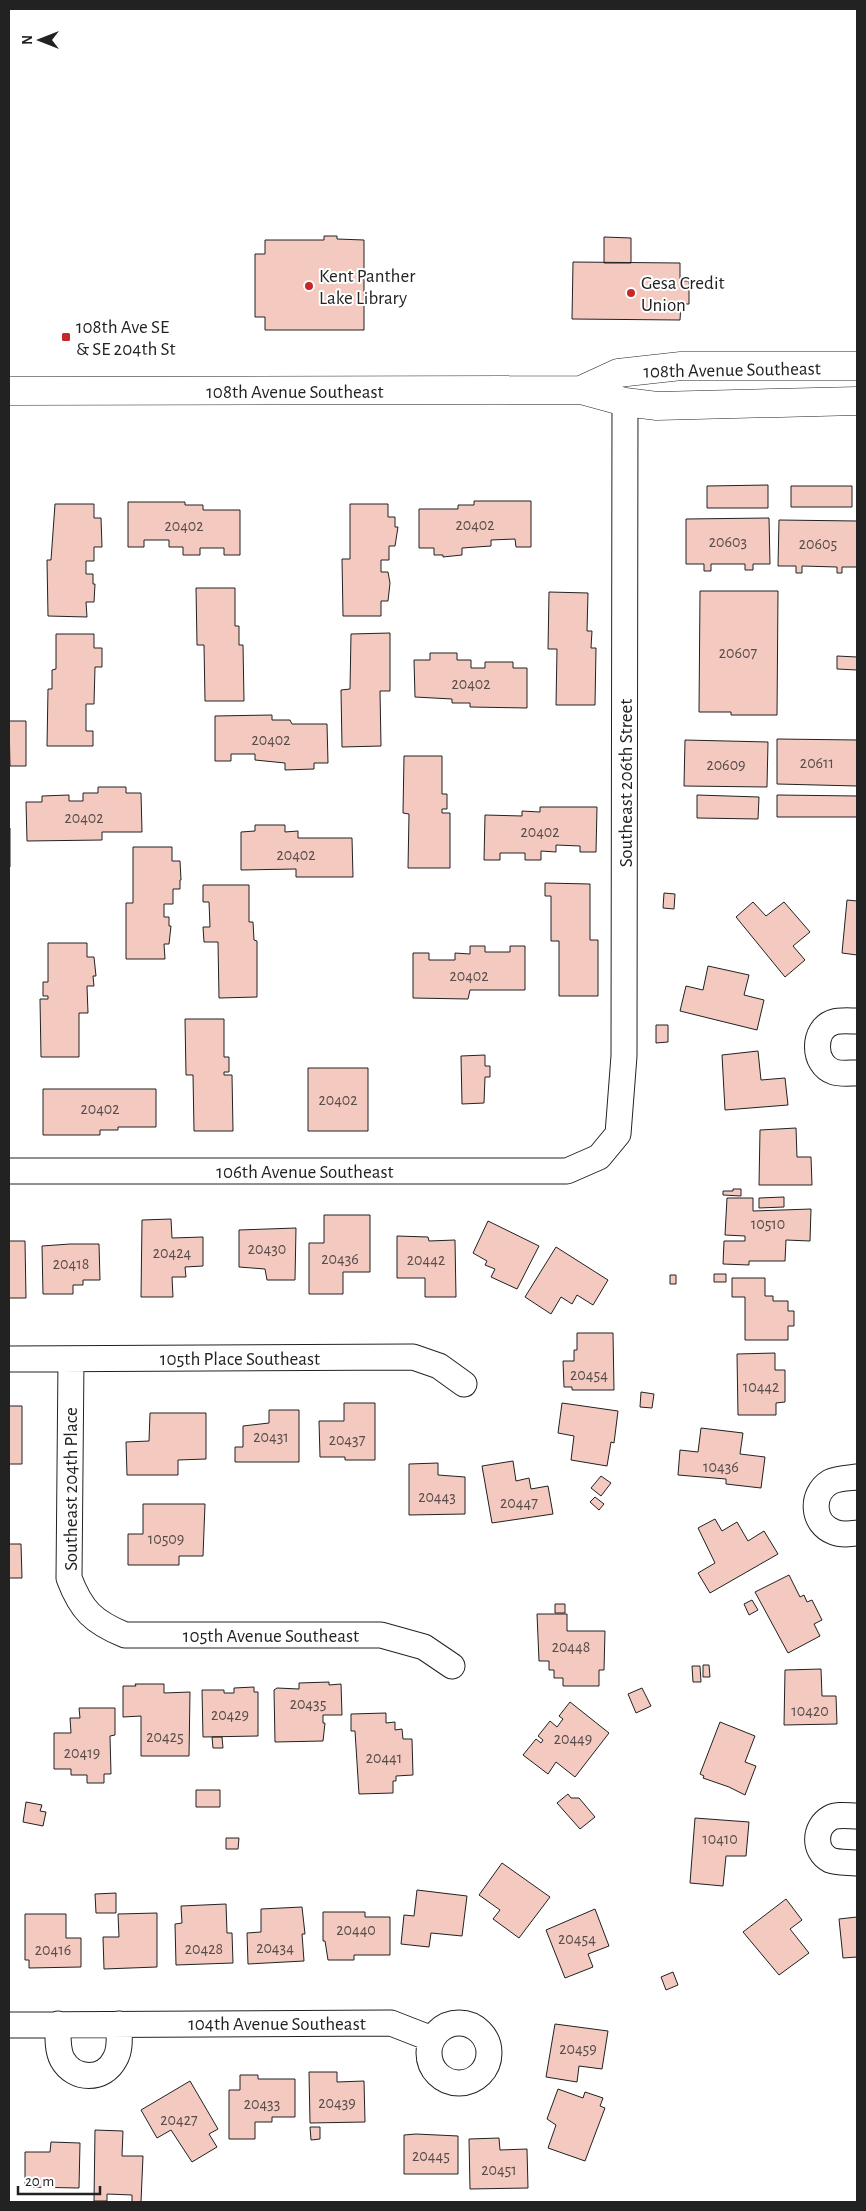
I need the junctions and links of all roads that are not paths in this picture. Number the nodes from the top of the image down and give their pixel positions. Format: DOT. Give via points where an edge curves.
graph roads {
  1 [pos="857,366"];
  2 [pos="581,390"];
  3 [pos="9,391"];
  4 [pos="857,401"];
  5 [pos="625,402"];
  6 [pos="857,1021"];
  7 [pos="857,1073"];
  8 [pos="599,1158"];
  9 [pos="9,1171"];
  10 [pos="9,1358"];
  11 [pos="71,1359"];
  12 [pos="464,1384"];
  13 [pos="857,1477"];
  14 [pos="857,1533"];
  15 [pos="89,1613"];
  16 [pos="452,1666"];
  17 [pos="857,1816"];
  18 [pos="857,1862"];
  19 [pos="58,2024"];
  20 [pos="119,2024"];
  21 [pos="9,2025"];
  22 [pos="432,2039"];
  1 -- 2 [label="main road, 108th Avenue Southeast" via="681,366 618,373"];
  2 -- 3 [label="main road, 108th Avenue Southeast"];
  2 -- 5 [label="main road, 108th Avenue Southeast"];
  4 -- 5 [label="main road, 108th Avenue Southeast" via="658,406"];
  5 -- 8 [label="street, Southeast 206th Street" via="624,1056 618,1134"];
  6 -- 7 [label="street" via="833,1022 819,1036 817,1047 819,1057 833,1072"];
  8 -- 9 [label="street, 106th Avenue Southeast" via="567,1171"];
  10 -- 11 [label="street, 105th Place Southeast"];
  11 -- 12 [label="street, 105th Place Southeast" via="413,1357 439,1366"];
  11 -- 15 [label="street, Southeast 204th Place" via="69,1578 78,1603"];
  13 -- 14 [label="street" via="831,1482 820,1493 816,1508 825,1527 834,1532"];
  15 -- 16 [label="street, 105th Avenue Southeast" via="105,1627 125,1635 381,1635 424,1647"];
  17 -- 18 [label="street" via="832,1816 819,1829 817,1839 824,1856 832,1861"];
  19 -- 20 [label="street, 104th Avenue Southeast"];
  19 -- 20 [label="street" via="61,2058 68,2068 89,2076 106,2070 116,2057"];
  19 -- 21 [label="street, 104th Avenue Southeast"];
  20 -- 22 [label="street, 104th Avenue Southeast" via="391,2023"];
}
